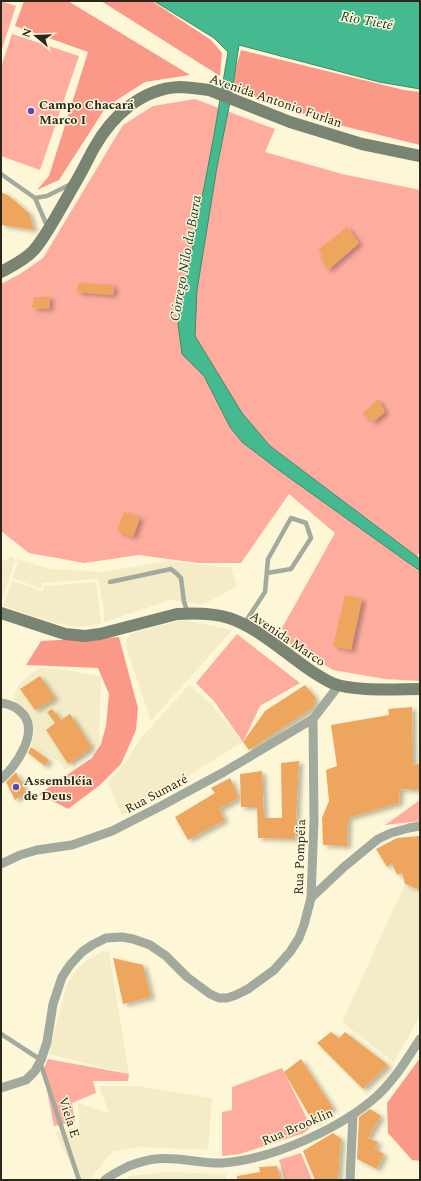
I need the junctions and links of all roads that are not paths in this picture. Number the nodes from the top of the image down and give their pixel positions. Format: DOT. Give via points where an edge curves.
graph roads {
  1 [pos="420,156"];
  2 [pos="1,174"];
  3 [pos="77,180"];
  4 [pos="35,198"];
  5 [pos="48,229"];
  6 [pos="1,272"];
  7 [pos="267,573"];
  8 [pos="110,582"];
  9 [pos="1,613"];
  10 [pos="188,613"];
  11 [pos="244,624"];
  12 [pos="339,685"];
  13 [pos="420,689"];
  14 [pos="1,703"];
  15 [pos="313,719"];
  16 [pos="1,779"];
  17 [pos="420,826"];
  18 [pos="1,864"];
  19 [pos="311,898"];
  20 [pos="1,1034"];
  21 [pos="420,1039"];
  22 [pos="41,1061"];
  23 [pos="1,1088"];
  24 [pos="353,1115"];
  25 [pos="79,1180"];
  26 [pos="106,1180"];
  27 [pos="350,1180"];
  1 -- 3 [label="main road, Avenida Antonio Furlan" via="362,144 290,122 209,90 179,87 147,95 130,104 113,121 94,147"];
  2 -- 4 [label="lane"];
  3 -- 4 [label="lane" via="61,190"];
  3 -- 5 [label="main road, Avenida Antonio Furlan"];
  4 -- 5 [label="lane"];
  5 -- 6 [label="main road" via="33,251"];
  7 -- 7 [label="lane" via="268,559 292,518 306,523 311,538 291,569"];
  7 -- 11 [label="lane" via="265,592"];
  8 -- 10 [label="lane" via="171,569 181,578"];
  9 -- 10 [label="main road, Avenida Marco" via="65,634 84,636"];
  10 -- 11 [label="main road, Avenida Marco" via="214,614"];
  11 -- 12 [label="main road, Avenida Marco" via="318,676"];
  12 -- 13 [label="main road, Avenida Marco" via="358,688"];
  12 -- 15 [label="street"];
  14 -- 16 [label="street" via="18,708 29,728 24,749"];
  15 -- 18 [label="street, Rua Sumaré" via="217,775 112,831 72,844 20,855"];
  15 -- 19 [label="street, Rua Pompéia" via="314,820"];
  17 -- 19 [label="street" via="378,839"];
  19 -- 22 [label="street, Rua Pompéia" via="299,938 290,952 274,970 248,989 227,998 210,994 187,977 166,956 133,939 106,938 92,945 82,952 62,977 53,1004"];
  20 -- 22 [label="lane"];
  21 -- 24 [label="street, Rua Brooklin" via="401,1069 379,1094"];
  22 -- 23 [label="street, Rua Pompéia" via="26,1080"];
  22 -- 25 [label="lane, Viela E"];
  24 -- 26 [label="street, Rua Brooklin" via="284,1150 246,1160 219,1163 156,1159 139,1162 109,1176"];
  24 -- 27 [label="street"];
}
